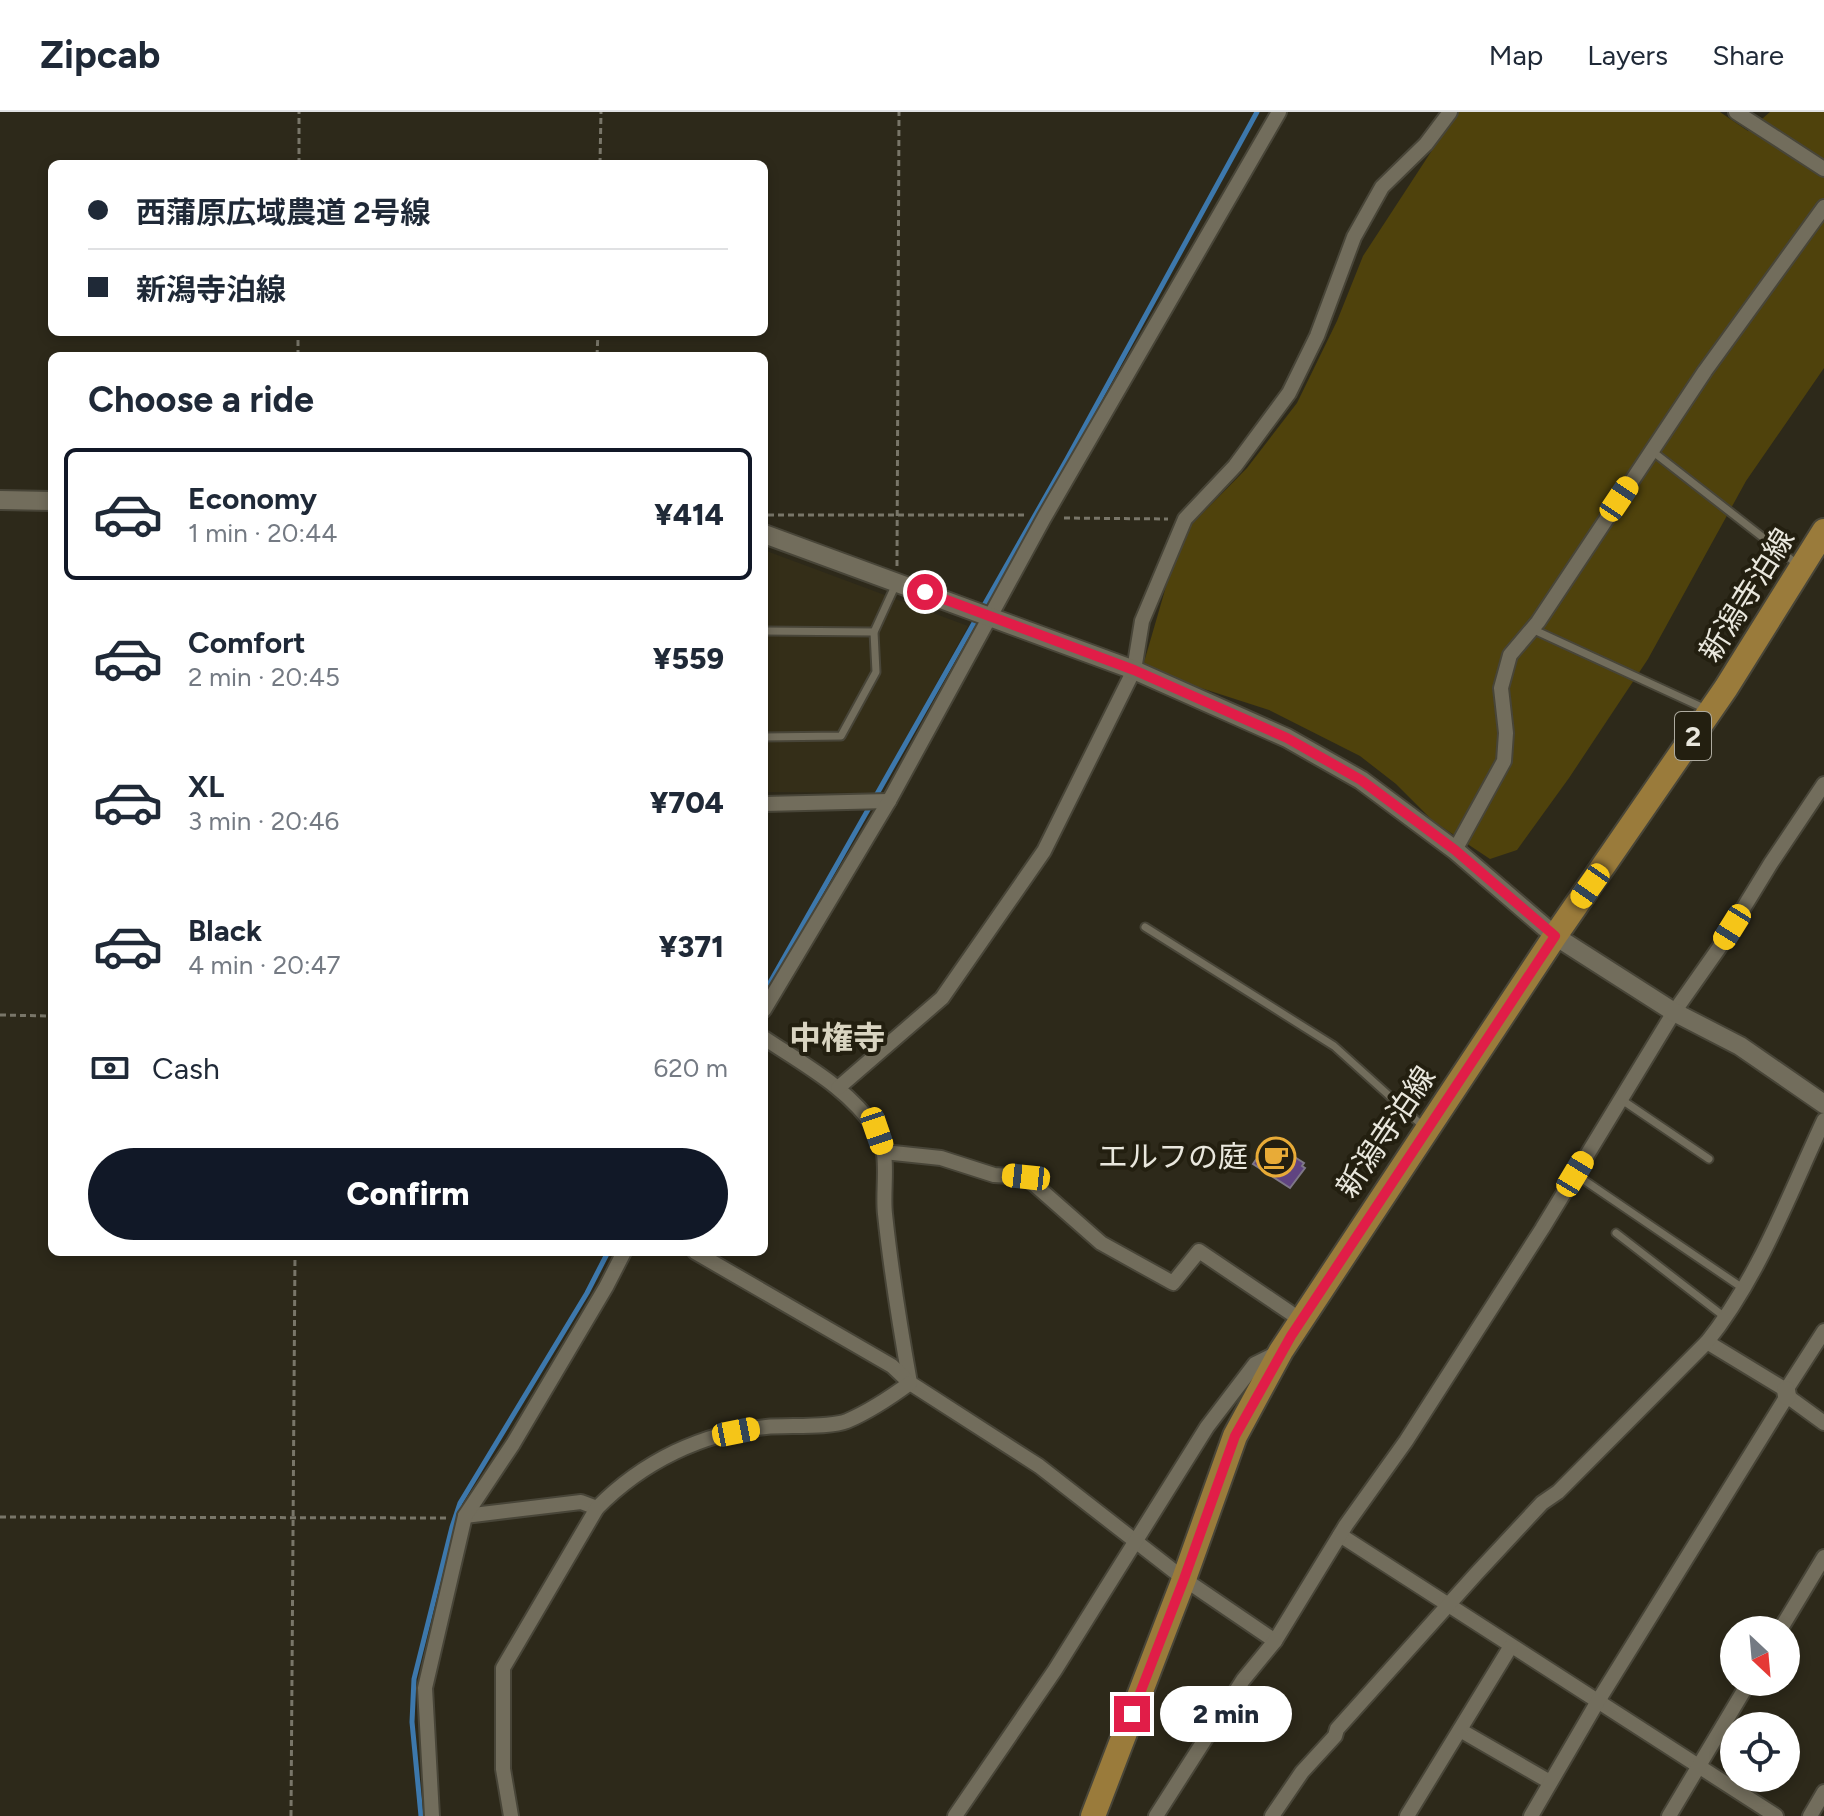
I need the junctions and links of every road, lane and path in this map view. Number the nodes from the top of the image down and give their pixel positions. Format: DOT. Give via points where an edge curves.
graph roads {
  1 [pos="299,112"];
  2 [pos="601,112"];
  3 [pos="899,112"];
  4 [pos="1279,112"];
  5 [pos="1450,112"];
  6 [pos="1736,112"];
  7 [pos="299,160"];
  8 [pos="600,160"];
  9 [pos="1824,169"];
  10 [pos="1824,207"];
  11 [pos="1652,451"];
  12 [pos="0,500"];
  13 [pos="48,501"];
  14 [pos="768,515"];
  15 [pos="898,515"];
  16 [pos="1044,518"];
  17 [pos="1185,519"];
  18 [pos="1824,531"];
  19 [pos="768,535"];
  20 [pos="1801,568"];
  21 [pos="897,582"];
  22 [pos="990,617"];
  23 [pos="1532,629"];
  24 [pos="768,631"];
  25 [pos="874,632"];
  26 [pos="1134,670"];
  27 [pos="1710,711"];
  28 [pos="768,737"];
  29 [pos="1824,784"];
  30 [pos="889,801"];
  31 [pos="768,804"];
  32 [pos="1455,850"];
  33 [pos="1145,927"];
  34 [pos="1555,936"];
  35 [pos="768,1003"];
  36 [pos="1674,1012"];
  37 [pos="0,1015"];
  38 [pos="48,1016"];
  39 [pos="768,1041"];
  40 [pos="838,1088"];
  41 [pos="1622,1100"];
  42 [pos="1824,1104"];
  43 [pos="1824,1120"];
  44 [pos="1426,1130"];
  45 [pos="884,1152"];
  46 [pos="1709,1159"];
  47 [pos="1575,1174"];
  48 [pos="1616,1233"];
  49 [pos="295,1256"];
  50 [pos="622,1256"];
  51 [pos="702,1256"];
  52 [pos="1744,1289"];
  53 [pos="1726,1318"];
  54 [pos="1301,1320"];
  55 [pos="1824,1331"];
  56 [pos="1707,1342"];
  57 [pos="1281,1351"];
  58 [pos="910,1383"];
  59 [pos="1787,1393"];
  60 [pos="1824,1423"];
  61 [pos="597,1508"];
  62 [pos="465,1516"];
  63 [pos="0,1517"];
  64 [pos="293,1519"];
  65 [pos="1340,1535"];
  66 [pos="1135,1540"];
  67 [pos="1824,1557"];
  68 [pos="1184,1579"];
  69 [pos="1448,1605"];
  70 [pos="1788,1616"];
  71 [pos="1275,1641"];
  72 [pos="1511,1646"];
  73 [pos="1741,1696"];
  74 [pos="1598,1701"];
  75 [pos="1460,1730"];
  76 [pos="1699,1766"];
  77 [pos="1550,1782"];
  78 [pos="1824,1792"];
  79 [pos="291,1816"];
  80 [pos="432,1816"];
  81 [pos="511,1816"];
  82 [pos="955,1816"];
  83 [pos="1093,1816"];
  84 [pos="1156,1816"];
  85 [pos="1272,1816"];
  86 [pos="1407,1816"];
  87 [pos="1531,1816"];
  88 [pos="1669,1816"];
  89 [pos="1776,1816"];
  90 [pos="1810,1816"];
  1 -- 7 [label="path"];
  2 -- 8 [label="path"];
  3 -- 15 [label="path"];
  4 -- 16 [label="street"];
  5 -- 17 [label="street" via="1382,187 1354,237 1289,393 1235,466"];
  6 -- 9 [label="street"];
  10 -- 11 [label="street"];
  11 -- 20 [label="lane"];
  11 -- 23 [label="street"];
  12 -- 13 [label="street"];
  14 -- 15 [label="path"];
  15 -- 16 [label="path"];
  15 -- 21 [label="path"];
  16 -- 17 [label="path"];
  16 -- 22 [label="street"];
  17 -- 26 [label="street" via="1142,621"];
  18 -- 20 [label="main road, 新潟寺泊線 / 2"];
  19 -- 21 [label="street"];
  20 -- 27 [label="main road, 新潟寺泊線 / 2"];
  21 -- 22 [label="street"];
  21 -- 25 [label="lane"];
  22 -- 26 [label="street"];
  22 -- 30 [label="street"];
  23 -- 27 [label="lane"];
  23 -- 32 [label="street" via="1510,655 1501,688 1504,761"];
  24 -- 25 [label="lane"];
  25 -- 28 [label="lane" via="876,672 841,736"];
  26 -- 32 [label="street" via="1287,738 1361,780"];
  26 -- 40 [label="street" via="1044,851 942,998"];
  27 -- 34 [label="main road, 新潟寺泊線 / 2"];
  29 -- 36 [label="street"];
  30 -- 31 [label="street"];
  30 -- 35 [label="street"];
  32 -- 34 [label="street"];
  33 -- 44 [label="lane" via="1334,1046"];
  34 -- 36 [label="street"];
  34 -- 44 [label="main road, 新潟寺泊線 / 2"];
  36 -- 41 [label="street"];
  36 -- 42 [label="street" via="1740,1046"];
  37 -- 38 [label="path"];
  39 -- 40 [label="street"];
  40 -- 45 [label="street" via="877,1131"];
  41 -- 46 [label="lane"];
  41 -- 47 [label="street"];
  43 -- 52 [label="street"];
  44 -- 54 [label="main road, 新潟寺泊線 / 2"];
  45 -- 54 [label="street" via="1026,1177 1101,1243 1173,1283 1199,1251"];
  45 -- 58 [label="street" via="884,1210"];
  47 -- 52 [label="lane"];
  47 -- 65 [label="street" via="1406,1441"];
  48 -- 53 [label="lane"];
  49 -- 64 [label="path"];
  50 -- 62 [label="street"];
  51 -- 58 [label="street" via="892,1366"];
  52 -- 53 [label="street"];
  53 -- 56 [label="street"];
  54 -- 57 [label="main road, 新潟寺泊線 / 2"];
  55 -- 59 [label="street"];
  56 -- 59 [label="street"];
  56 -- 69 [label="street" via="1542,1503"];
  57 -- 66 [label="street" via="1255,1364 1207,1427"];
  57 -- 68 [label="main road, 新潟寺泊線 / 2" via="1235,1436"];
  58 -- 61 [label="street" via="844,1423 762,1427 709,1438 650,1464"];
  58 -- 66 [label="street" via="1039,1466"];
  59 -- 60 [label="street"];
  59 -- 74 [label="street"];
  61 -- 62 [label="street" via="581,1502"];
  61 -- 81 [label="street" via="503,1668 503,1769"];
  62 -- 64 [label="path"];
  62 -- 80 [label="street" via="425,1688"];
  63 -- 64 [label="path"];
  64 -- 79 [label="path"];
  65 -- 69 [label="street"];
  65 -- 71 [label="street"];
  66 -- 68 [label="street"];
  66 -- 82 [label="street" via="1055,1670"];
  67 -- 70 [label="street"];
  68 -- 71 [label="street"];
  68 -- 83 [label="main road, 新潟寺泊線 / 2"];
  69 -- 72 [label="street"];
  69 -- 85 [label="street" via="1302,1772"];
  71 -- 84 [label="street" via="1243,1680"];
  72 -- 74 [label="street"];
  72 -- 75 [label="street"];
  73 -- 76 [label="street"];
  74 -- 76 [label="street"];
  74 -- 77 [label="street"];
  75 -- 77 [label="street"];
  75 -- 86 [label="street"];
  76 -- 88 [label="street"];
  76 -- 89 [label="street"];
  77 -- 87 [label="street"];
  78 -- 90 [label="street"];
}
